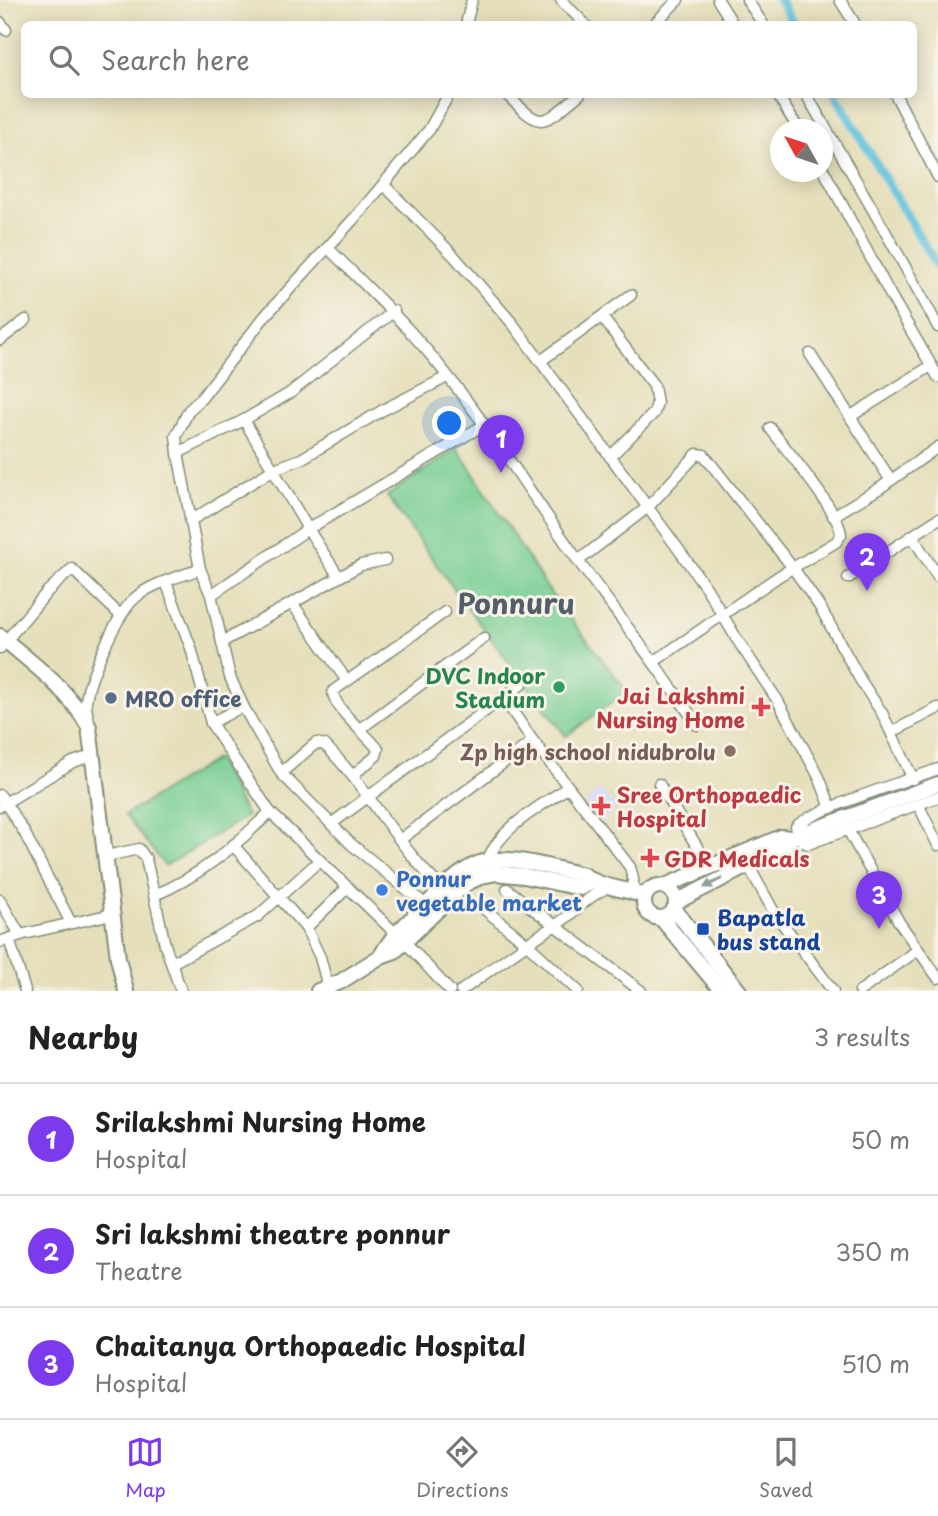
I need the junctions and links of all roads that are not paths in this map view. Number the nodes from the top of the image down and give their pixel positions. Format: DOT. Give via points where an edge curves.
graph roads {
  1 [pos="472,0"];
  2 [pos="561,0"];
  3 [pos="678,0"];
  4 [pos="718,0"];
  5 [pos="747,0"];
  6 [pos="840,0"];
  7 [pos="467,21"];
  8 [pos="582,21"];
  9 [pos="657,21"];
  10 [pos="731,21"];
  11 [pos="761,21"];
  12 [pos="853,21"];
  13 [pos="447,98"];
  14 [pos="510,98"];
  15 [pos="575,98"];
  16 [pos="779,98"];
  17 [pos="808,98"];
  18 [pos="897,98"];
  19 [pos="792,119"];
  20 [pos="938,177"];
  21 [pos="830,182"];
  22 [pos="384,185"];
  23 [pos="328,248"];
  24 [pos="631,295"];
  25 [pos="394,312"];
  26 [pos="602,317"];
  27 [pos="26,320"];
  28 [pos="938,327"];
  29 [pos="0,340"];
  30 [pos="810,354"];
  31 [pos="542,360"];
  32 [pos="931,366"];
  33 [pos="447,377"];
  34 [pos="938,377"];
  35 [pos="851,416"];
  36 [pos="244,420"];
  37 [pos="484,425"];
  38 [pos="770,428"];
  39 [pos="937,451"];
  40 [pos="178,453"];
  41 [pos="610,457"];
  42 [pos="274,469"];
  43 [pos="890,480"];
  44 [pos="649,507"];
  45 [pos="834,516"];
  46 [pos="938,519"];
  47 [pos="190,521"];
  48 [pos="308,529"];
  49 [pos="912,536"];
  50 [pos="385,560"];
  51 [pos="578,561"];
  52 [pos="793,568"];
  53 [pos="200,569"];
  54 [pos="339,577"];
  55 [pos="938,577"];
  56 [pos="848,578"];
  57 [pos="166,582"];
  58 [pos="211,596"];
  59 [pos="292,603"];
  60 [pos="445,612"];
  61 [pos="722,615"];
  62 [pos="121,616"];
  63 [pos="484,638"];
  64 [pos="2,642"];
  65 [pos="222,642"];
  66 [pos="654,661"];
  67 [pos="346,681"];
  68 [pos="522,684"];
  69 [pos="504,699"];
  70 [pos="243,706"];
  71 [pos="938,708"];
  72 [pos="211,723"];
  73 [pos="697,725"];
  74 [pos="89,727"];
  75 [pos="360,729"];
  76 [pos="892,732"];
  77 [pos="533,741"];
  78 [pos="94,755"];
  79 [pos="938,769"];
  80 [pos="281,774"];
  81 [pos="353,775"];
  82 [pos="913,779"];
  83 [pos="659,784"];
  84 [pos="938,784"];
  85 [pos="568,787"];
  86 [pos="368,795"];
  87 [pos="938,797"];
  88 [pos="2,801"];
  89 [pos="918,804"];
  90 [pos="831,808"];
  91 [pos="270,812"];
  92 [pos="331,824"];
  93 [pos="848,830"];
  94 [pos="799,835"];
  95 [pos="401,839"];
  96 [pos="233,845"];
  97 [pos="938,845"];
  98 [pos="106,856"];
  99 [pos="487,860"];
  100 [pos="318,862"];
  101 [pos="748,865"];
  102 [pos="713,866"];
  103 [pos="593,882"];
  104 [pos="613,885"];
  105 [pos="665,886"];
  106 [pos="348,887"];
  107 [pos="443,889"];
  108 [pos="507,889"];
  109 [pos="638,893"];
  110 [pos="155,895"];
  111 [pos="278,898"];
  112 [pos="0,900"];
  113 [pos="478,904"];
  114 [pos="426,905"];
  115 [pos="675,905"];
  116 [pos="112,914"];
  117 [pos="661,918"];
  118 [pos="71,923"];
  119 [pos="557,925"];
  120 [pos="306,928"];
  121 [pos="20,935"];
  122 [pos="400,938"];
  123 [pos="5,941"];
  124 [pos="526,943"];
  125 [pos="918,950"];
  126 [pos="172,963"];
  127 [pos="938,978"];
  128 [pos="323,989"];
  129 [pos="25,991"];
  130 [pos="126,991"];
  131 [pos="181,991"];
  132 [pos="450,991"];
  133 [pos="461,991"];
  134 [pos="578,991"];
  135 [pos="641,991"];
  136 [pos="722,991"];
  137 [pos="739,991"];
  138 [pos="833,991"];
  139 [pos="860,991"];
  1 -- 7 [label="street"];
  2 -- 8 [label="street"];
  3 -- 9 [label="street"];
  4 -- 10 [label="street"];
  5 -- 11 [label="street"];
  6 -- 12 [label="street"];
  13 -- 22 [label="street" via="429,130"];
  14 -- 15 [label="street" via="535,121 553,116"];
  16 -- 19 [label="street"];
  17 -- 28 [label="street"];
  18 -- 20 [label="street"];
  21 -- 32 [label="street"];
  22 -- 23 [label="street"];
  22 -- 31 [label="street" via="454,256"];
  23 -- 25 [label="street"];
  23 -- 40 [label="street" via="189,410 176,436"];
  24 -- 26 [label="street"];
  25 -- 33 [label="street"];
  25 -- 36 [label="street" via="290,393"];
  26 -- 31 [label="street"];
  26 -- 41 [label="street" via="653,386 657,403 654,413"];
  27 -- 29 [label="street"];
  30 -- 35 [label="street"];
  31 -- 41 [label="street"];
  32 -- 34 [label="street"];
  32 -- 35 [label="street"];
  33 -- 37 [label="street"];
  33 -- 42 [label="street" via="302,459"];
  35 -- 43 [label="street"];
  36 -- 40 [label="street"];
  36 -- 42 [label="street"];
  37 -- 48 [label="street"];
  37 -- 51 [label="street"];
  38 -- 45 [label="street"];
  39 -- 43 [label="street"];
  40 -- 47 [label="street"];
  41 -- 44 [label="street"];
  42 -- 47 [label="street"];
  42 -- 48 [label="street"];
  43 -- 45 [label="street"];
  44 -- 51 [label="street"];
  44 -- 52 [label="street" via="697,454 704,455"];
  44 -- 61 [label="street"];
  45 -- 52 [label="street" via="841,531 839,540"];
  46 -- 49 [label="street"];
  47 -- 53 [label="street"];
  48 -- 54 [label="street"];
  48 -- 58 [label="street"];
  49 -- 55 [label="street"];
  49 -- 56 [label="street"];
  50 -- 54 [label="street" via="361,565"];
  51 -- 66 [label="street"];
  52 -- 61 [label="street"];
  52 -- 76 [label="street"];
  53 -- 57 [label="street"];
  53 -- 58 [label="street"];
  54 -- 59 [label="street"];
  57 -- 62 [label="street" via="135,598"];
  57 -- 72 [label="street" via="191,648"];
  58 -- 65 [label="street"];
  59 -- 65 [label="street"];
  59 -- 67 [label="street"];
  60 -- 67 [label="street"];
  61 -- 66 [label="street"];
  61 -- 90 [label="street" via="803,744"];
  62 -- 64 [label="street" via="72,569"];
  62 -- 74 [label="street" via="112,628 86,702"];
  63 -- 75 [label="street"];
  64 -- 74 [label="main road" via="66,694"];
  65 -- 70 [label="street"];
  66 -- 73 [label="street"];
  67 -- 75 [label="street" via="333,696"];
  68 -- 69 [label="street"];
  69 -- 77 [label="street"];
  69 -- 86 [label="street"];
  70 -- 72 [label="street"];
  70 -- 80 [label="street"];
  71 -- 76 [label="street"];
  72 -- 91 [label="street"];
  74 -- 78 [label="main road"];
  75 -- 81 [label="street" via="378,753"];
  76 -- 82 [label="street"];
  77 -- 85 [label="street"];
  77 -- 95 [label="street"];
  78 -- 88 [label="street"];
  78 -- 98 [label="main road"];
  79 -- 82 [label="street"];
  80 -- 81 [label="street" via="318,742"];
  80 -- 92 [label="street"];
  81 -- 86 [label="street"];
  82 -- 90 [label="street"];
  83 -- 102 [label="street"];
  84 -- 94 [label="main road"];
  85 -- 99 [label="street" via="505,832"];
  85 -- 109 [label="street" via="630,867"];
  86 -- 92 [label="street"];
  86 -- 95 [label="street"];
  87 -- 89 [label="street"];
  88 -- 118 [label="street" via="23,830"];
  89 -- 93 [label="street"];
  89 -- 97 [label="street"];
  90 -- 94 [label="street" via="796,825"];
  91 -- 96 [label="street"];
  91 -- 100 [label="street"];
  92 -- 114 [label="street"];
  93 -- 94 [label="street" via="808,844"];
  93 -- 125 [label="street"];
  94 -- 101 [label="main road"];
  94 -- 102 [label="main road" via="781,837"];
  95 -- 107 [label="street" via="422,870"];
  96 -- 110 [label="street" via="200,873"];
  96 -- 111 [label="street"];
  98 -- 110 [label="street" via="139,849"];
  98 -- 116 [label="main road"];
  99 -- 103 [label="main road" via="507,859 584,875"];
  99 -- 107 [label="main road"];
  100 -- 106 [label="street"];
  100 -- 111 [label="street"];
  101 -- 115 [label="main road, one-way"];
  101 -- 138 [label="street" via="774,912"];
  102 -- 105 [label="main road"];
  103 -- 104 [label="main road"];
  103 -- 122 [label="main road" via="580,888 524,876 482,876"];
  104 -- 109 [label="main road"];
  104 -- 119 [label="street" via="593,894"];
  105 -- 109 [label="main road"];
  105 -- 115 [label="main road" via="674,894"];
  106 -- 120 [label="street"];
  106 -- 122 [label="street"];
  107 -- 114 [label="main road"];
  108 -- 119 [label="street"];
  109 -- 117 [label="main road" via="646,912"];
  110 -- 126 [label="street"];
  111 -- 120 [label="street"];
  111 -- 126 [label="street" via="258,916"];
  112 -- 121 [label="street"];
  113 -- 124 [label="street"];
  114 -- 122 [label="main road"];
  115 -- 117 [label="main road"];
  115 -- 137 [label="main road"];
  116 -- 118 [label="street"];
  116 -- 130 [label="main road"];
  117 -- 136 [label="main road"];
  118 -- 121 [label="street"];
  119 -- 124 [label="street"];
  119 -- 135 [label="street"];
  120 -- 128 [label="street" via="320,957"];
  121 -- 123 [label="street"];
  122 -- 128 [label="main road" via="387,943 381,956"];
  122 -- 132 [label="street"];
  123 -- 129 [label="street"];
  124 -- 133 [label="street"];
  124 -- 134 [label="street"];
  125 -- 127 [label="street"];
  125 -- 139 [label="street"];
  126 -- 131 [label="street"];
}
